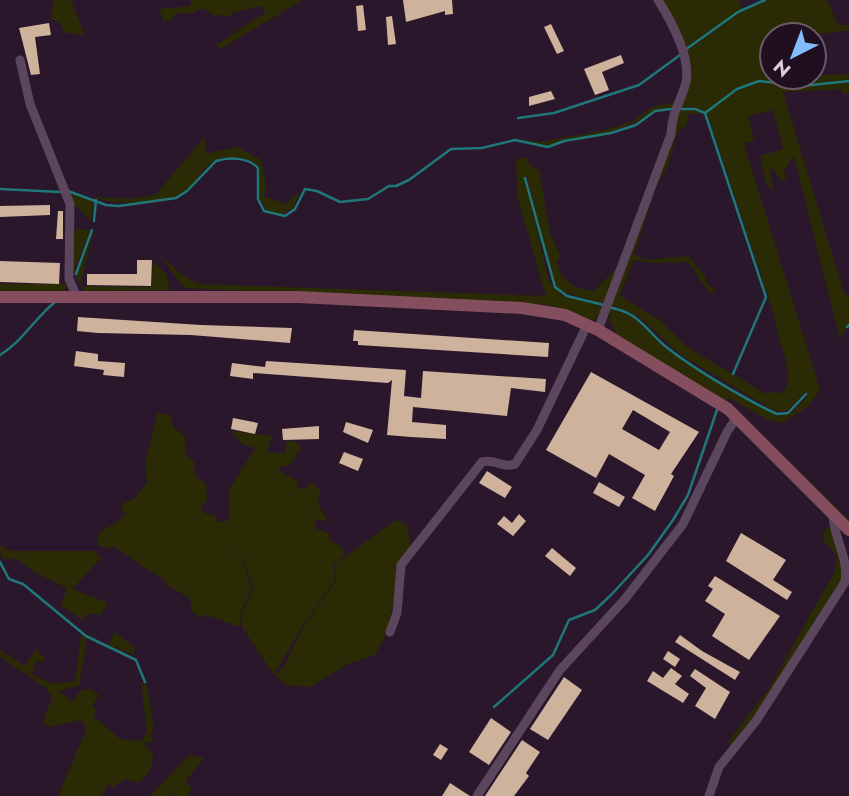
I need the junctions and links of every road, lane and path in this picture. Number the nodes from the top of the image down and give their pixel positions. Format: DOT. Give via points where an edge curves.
graph roads {
  1 [pos="658,0"];
  2 [pos="20,60"];
  3 [pos="76,295"];
  4 [pos="0,297"];
  5 [pos="593,327"];
  6 [pos="737,417"];
  7 [pos="833,515"];
  8 [pos="849,530"];
  9 [pos="390,632"];
  10 [pos="477,796"];
  11 [pos="709,796"];
  1 -- 5 [label="street" via="684,56 686,80 674,108 671,134"];
  2 -- 3 [label="street" via="30,104 69,204 69,279"];
  3 -- 4 [label="main road"];
  3 -- 5 [label="main road" via="298,296 522,308 555,313"];
  5 -- 6 [label="main road"];
  5 -- 9 [label="street" via="515,464 482,461 401,565 397,613"];
  6 -- 7 [label="main road"];
  6 -- 10 [label="street" via="683,524 633,589 560,670"];
  7 -- 8 [label="main road"];
  7 -- 11 [label="street" via="835,535 845,550 845,582 756,721 719,767"];
}
